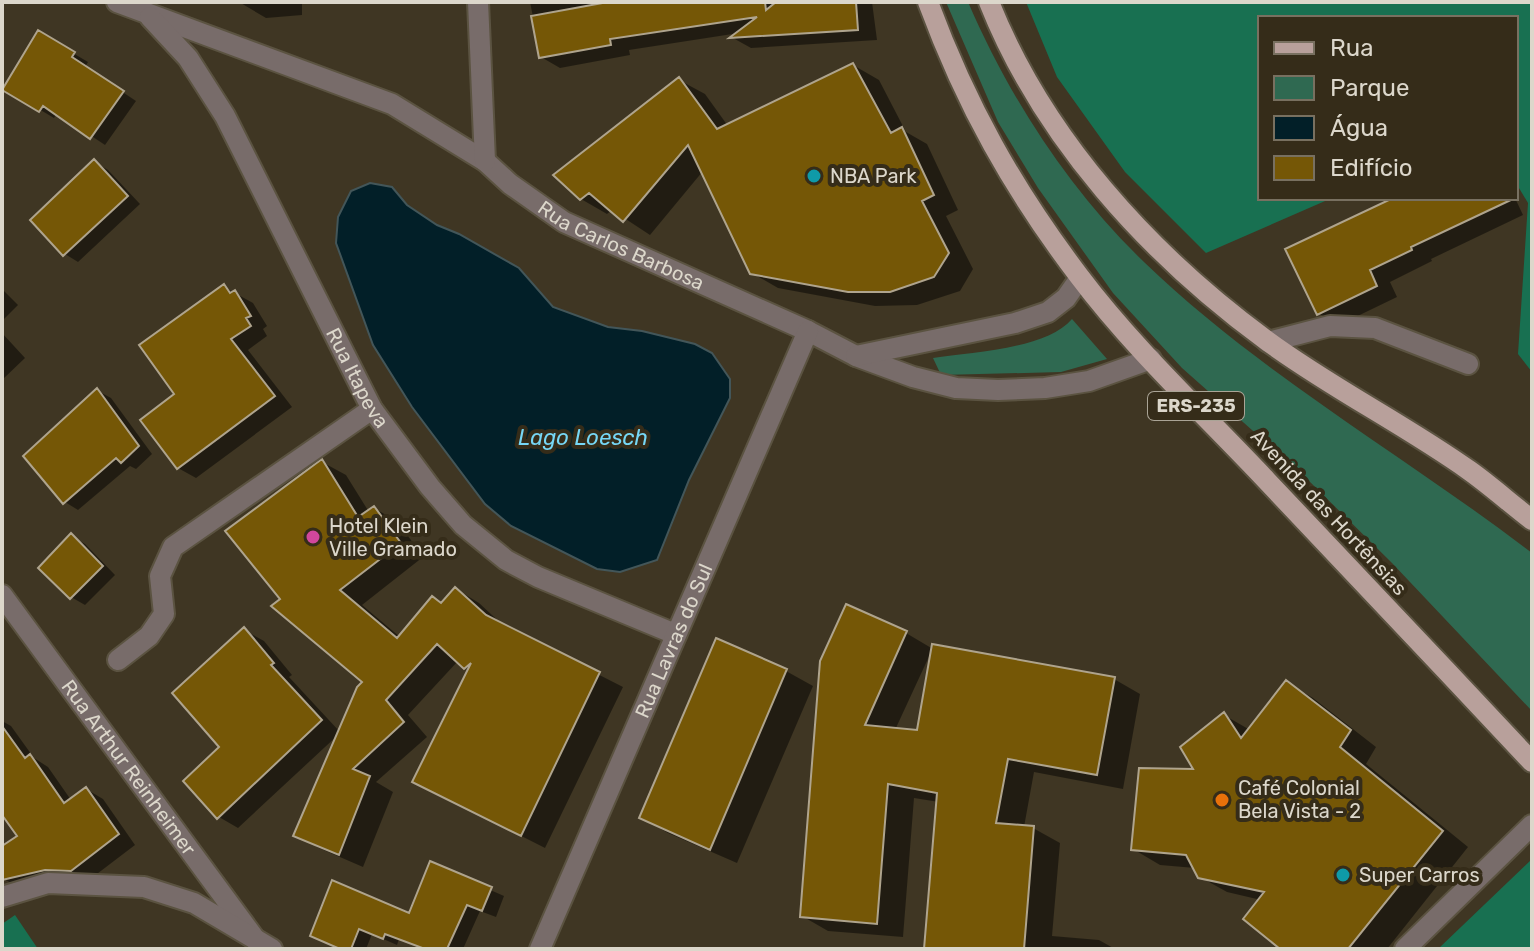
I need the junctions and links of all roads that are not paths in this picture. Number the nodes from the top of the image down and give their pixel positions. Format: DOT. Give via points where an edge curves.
graph roads {
  1 [pos="117,2"];
  2 [pos="478,2"];
  3 [pos="928,2"];
  4 [pos="989,2"];
  5 [pos="146,13"];
  6 [pos="485,161"];
  7 [pos="1080,278"];
  8 [pos="808,331"];
  9 [pos="1268,342"];
  10 [pos="856,356"];
  11 [pos="1151,359"];
  12 [pos="1468,364"];
  13 [pos="372,409"];
  14 [pos="1532,520"];
  15 [pos="2,595"];
  16 [pos="675,634"];
  17 [pos="118,660"];
  18 [pos="1532,762"];
  19 [pos="1532,825"];
  20 [pos="2,897"];
  21 [pos="263,944"];
  22 [pos="540,949"];
  23 [pos="1405,949"];
  1 -- 5 [label="street, Rua Carlos Barbosa"];
  2 -- 6 [label="street"];
  3 -- 7 [label="main road, Avenida das Hortênsias / ERS-235" via="984,132"];
  4 -- 9 [label="main road" via="1039,100 1091,175 1157,247"];
  5 -- 6 [label="street, Rua Carlos Barbosa" via="392,104"];
  5 -- 13 [label="street, Rua Itapeva" via="188,58 225,116"];
  6 -- 8 [label="street, Rua Carlos Barbosa" via="564,222"];
  7 -- 10 [label="street" via="1048,312"];
  7 -- 11 [label="main road, Avenida das Hortênsias / ERS-235"];
  8 -- 10 [label="street, Rua Carlos Barbosa"];
  8 -- 16 [label="street, Rua Lavras do Sul"];
  9 -- 12 [label="street" via="1330,326 1375,328"];
  9 -- 14 [label="main road" via="1470,471"];
  10 -- 11 [label="street, Rua Carlos Barbosa" via="956,388 998,390 1089,381"];
  11 -- 18 [label="main road, Avenida das Hortênsias / ERS-235"];
  13 -- 16 [label="street, Rua Itapeva" via="463,525 506,560"];
  13 -- 17 [label="street" via="173,547 160,576 164,614 149,636"];
  15 -- 21 [label="street, Rua Arthur Reinheimer"];
  16 -- 22 [label="street, Rua Lavras do Sul"];
  19 -- 23 [label="street"];
  20 -- 21 [label="street" via="48,883 144,887 194,903"];
}
